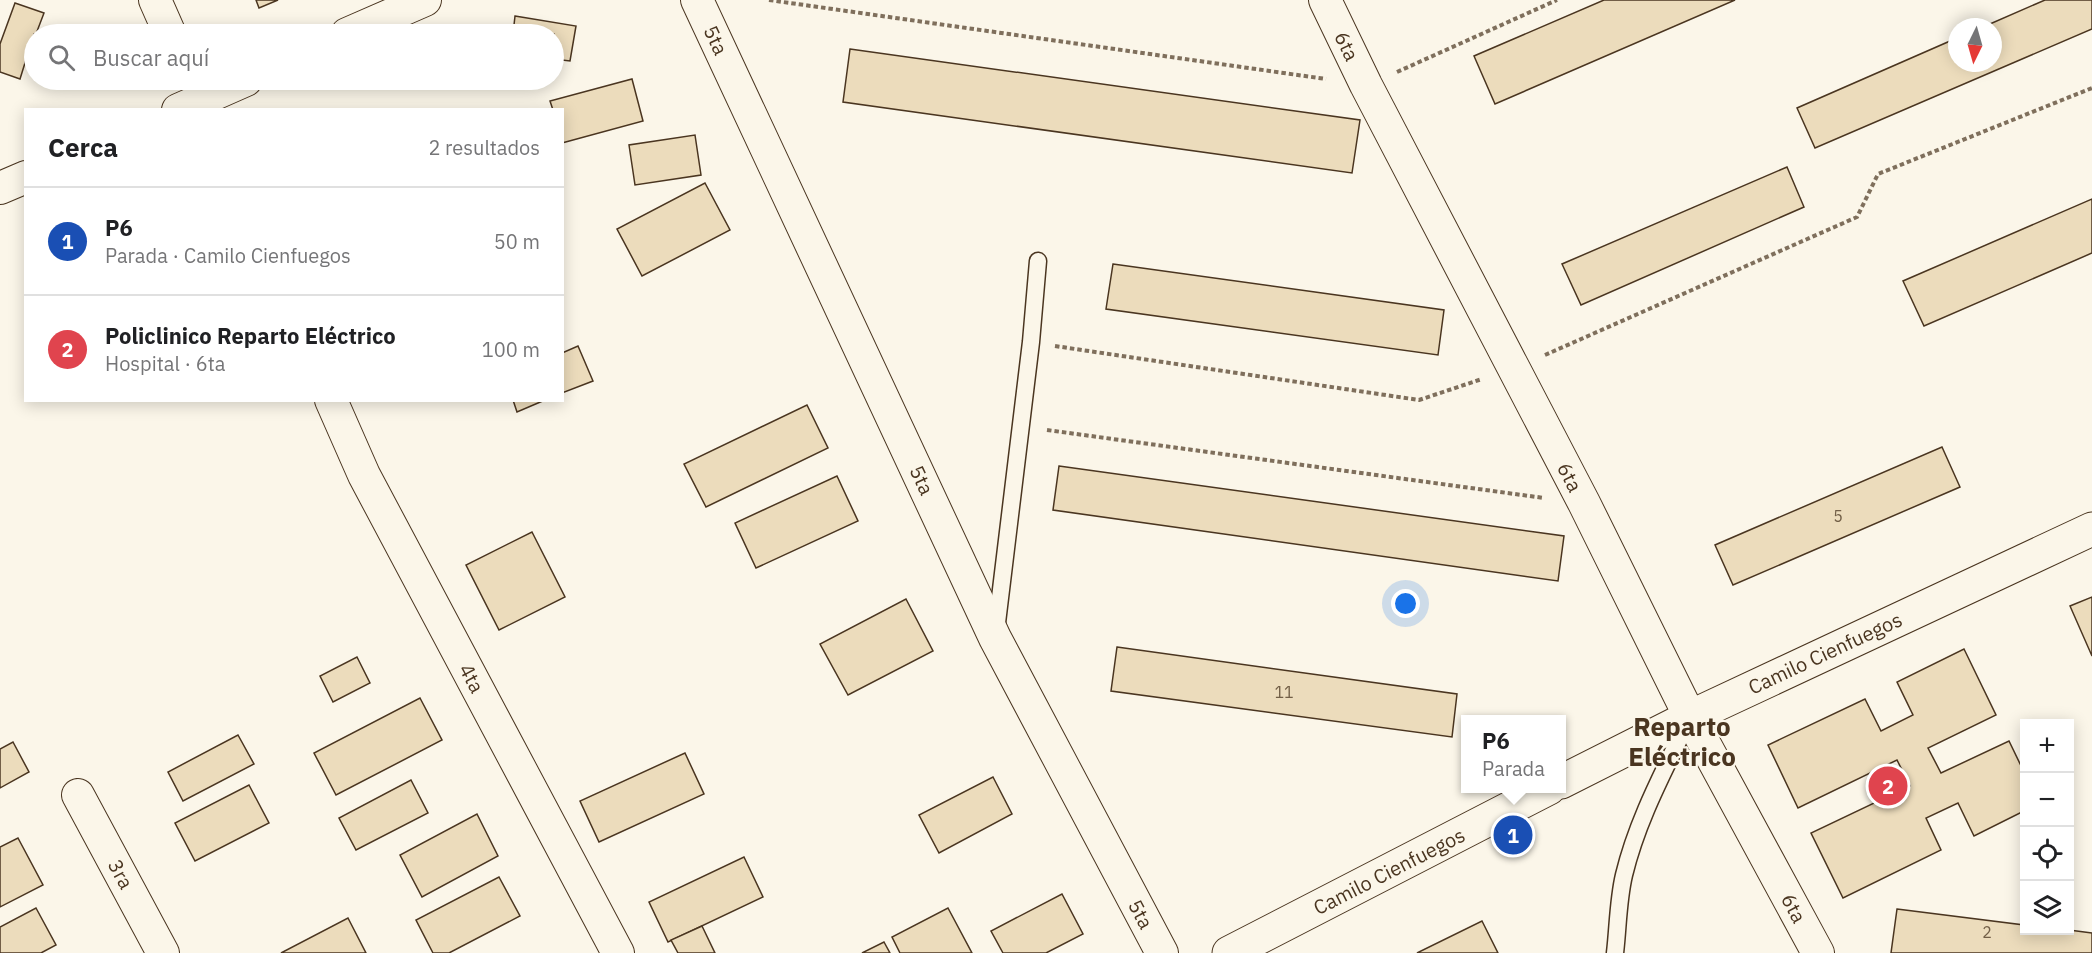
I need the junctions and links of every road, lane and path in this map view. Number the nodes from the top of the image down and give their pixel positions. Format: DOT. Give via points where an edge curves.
graph roads {
  1 [pos="155,0"];
  2 [pos="426,0"];
  3 [pos="697,0"];
  4 [pos="769,0"];
  5 [pos="1324,0"];
  6 [pos="1557,0"];
  7 [pos="166,24"];
  8 [pos="370,24"];
  9 [pos="1366,85"];
  10 [pos="2092,88"];
  11 [pos="220,90"];
  12 [pos="193,100"];
  13 [pos="24,178"];
  14 [pos="0,188"];
  15 [pos="1038,261"];
  16 [pos="1031,342"];
  17 [pos="1514,369"];
  18 [pos="333,402"];
  19 [pos="1021,426"];
  20 [pos="1584,503"];
  21 [pos="2092,529"];
  22 [pos="995,638"];
  23 [pos="1690,717"];
  24 [pos="1566,779"];
  25 [pos="1541,793"];
  26 [pos="78,795"];
  27 [pos="163,953"];
  28 [pos="618,953"];
  29 [pos="1162,953"];
  30 [pos="1229,953"];
  31 [pos="1615,953"];
  32 [pos="1818,953"];
  1 -- 7 [label="street"];
  2 -- 8 [label="street"];
  3 -- 22 [label="street, 5ta"];
  4 -- 9 [label="path"];
  5 -- 9 [label="street, 6ta"];
  6 -- 9 [label="path"];
  9 -- 17 [label="street, 6ta"];
  10 -- 17 [label="path" via="1878,174 1857,217"];
  11 -- 12 [label="street"];
  13 -- 14 [label="street"];
  15 -- 16 [label="lane"];
  16 -- 17 [label="path" via="1419,400"];
  16 -- 19 [label="lane"];
  17 -- 20 [label="street, 6ta"];
  18 -- 28 [label="street, 4ta" via="364,475"];
  19 -- 20 [label="path"];
  19 -- 22 [label="lane"];
  20 -- 23 [label="street, 6ta"];
  21 -- 23 [label="street, Camilo Cienfuegos"];
  22 -- 29 [label="street, 5ta"];
  23 -- 24 [label="street, Camilo Cienfuegos"];
  23 -- 31 [label="lane" via="1636,833 1623,877"];
  23 -- 32 [label="street, 6ta"];
  25 -- 30 [label="street, Camilo Cienfuegos"];
  26 -- 27 [label="street, 3ra"];
}
